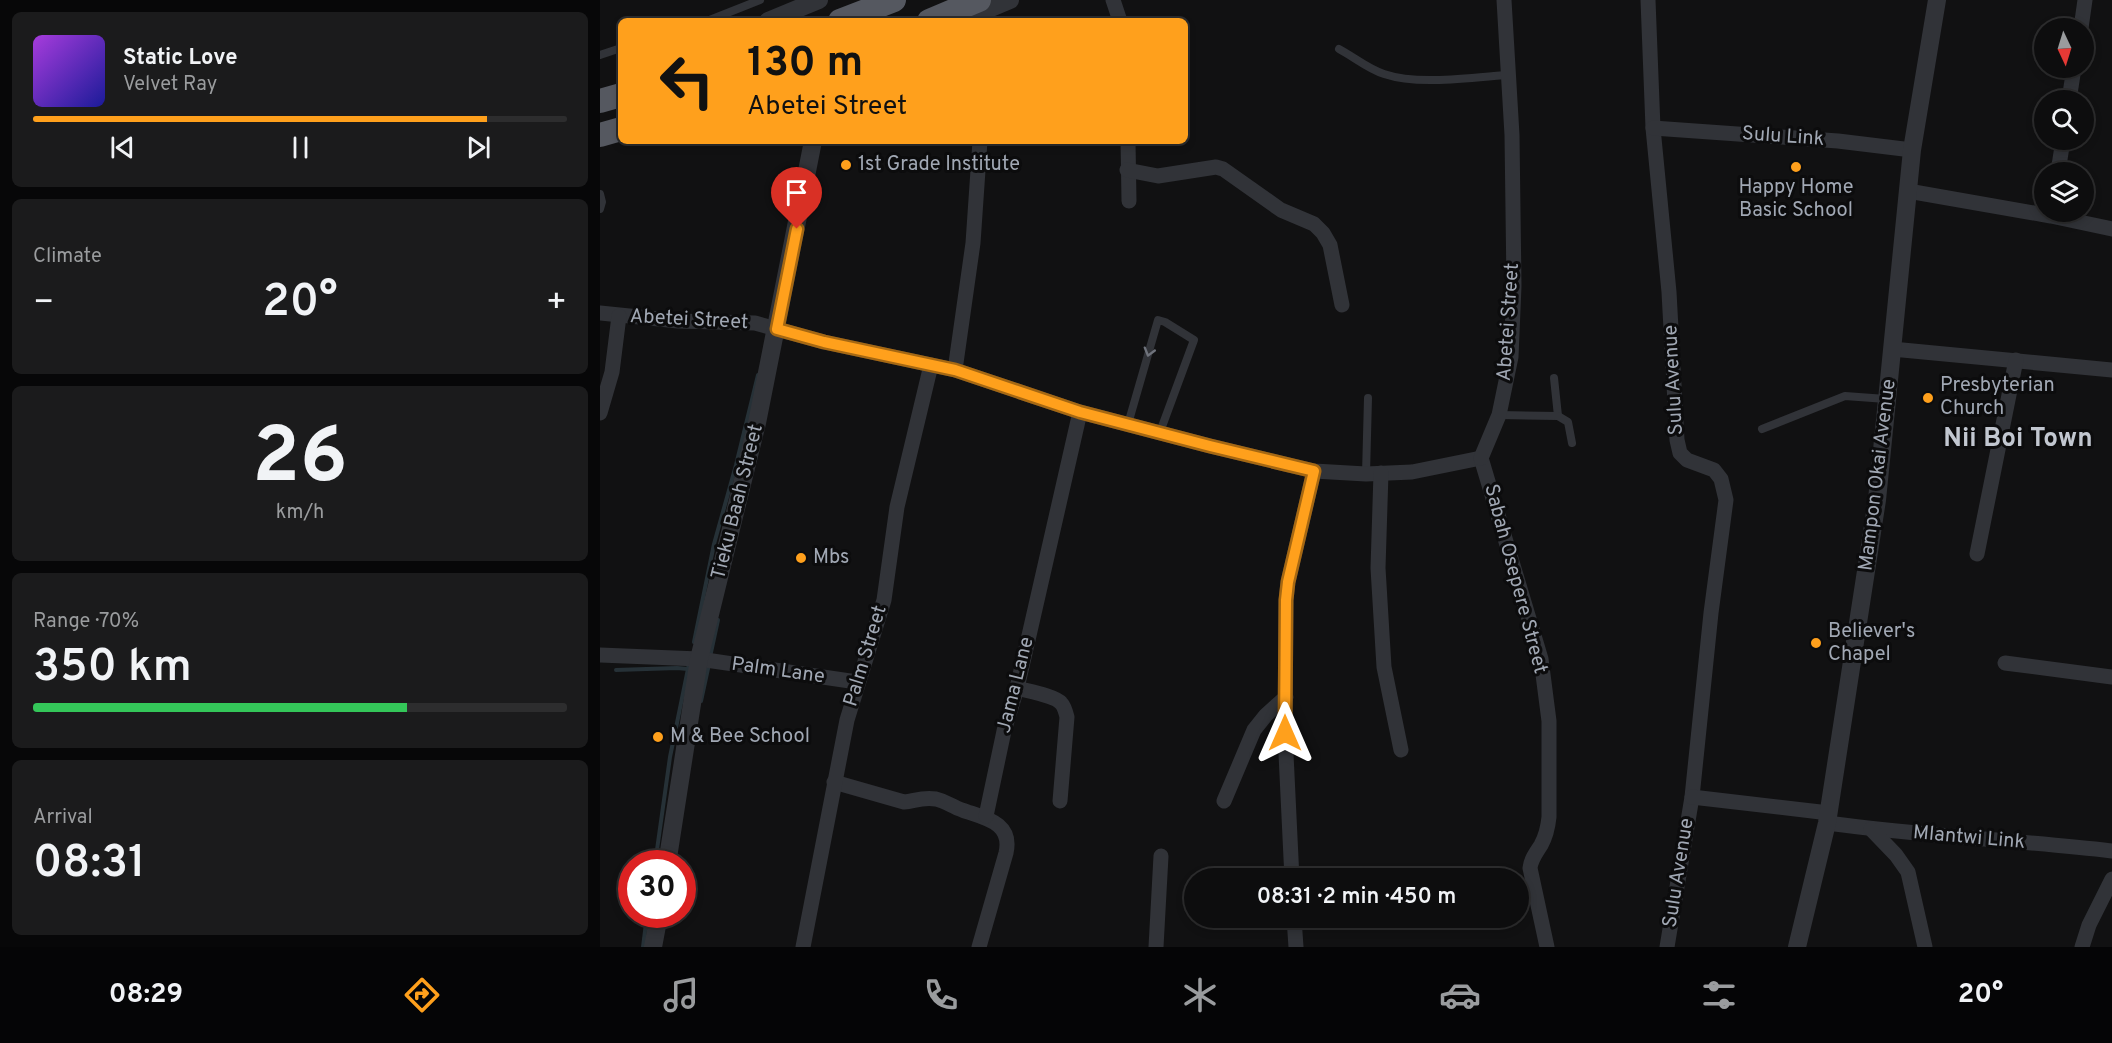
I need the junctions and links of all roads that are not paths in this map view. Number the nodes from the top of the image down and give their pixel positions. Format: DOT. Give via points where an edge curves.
graph roads {
  1 [pos="760,0"];
  2 [pos="819,0"];
  3 [pos="894,0"];
  4 [pos="979,0"];
  5 [pos="1010,0"];
  6 [pos="1113,0"];
  7 [pos="1504,0"];
  8 [pos="1648,0"];
  9 [pos="1937,0"];
  10 [pos="2085,0"];
  11 [pos="715,18"];
  12 [pos="775,18"];
  13 [pos="848,18"];
  14 [pos="936,18"];
  15 [pos="967,18"];
  16 [pos="1119,18"];
  17 [pos="2082,18"];
  18 [pos="618,49"];
  19 [pos="1339,49"];
  20 [pos="600,55"];
  21 [pos="1509,75"];
  22 [pos="618,96"];
  23 [pos="600,101"];
  24 [pos="1653,128"];
  25 [pos="618,130"];
  26 [pos="600,135"];
  27 [pos="812,144"];
  28 [pos="980,144"];
  29 [pos="1128,144"];
  30 [pos="1912,150"];
  31 [pos="1127,170"];
  32 [pos="1908,191"];
  33 [pos="600,194"];
  34 [pos="1129,201"];
  35 [pos="600,209"];
  36 [pos="2034,211"];
  37 [pos="2084,222"];
  38 [pos="2112,229"];
  39 [pos="1342,305"];
  40 [pos="600,313"];
  41 [pos="619,316"];
  42 [pos="777,329"];
  43 [pos="1892,349"];
  44 [pos="2016,360"];
  45 [pos="931,365"];
  46 [pos="955,370"];
  47 [pos="2112,370"];
  48 [pos="1554,378"];
  49 [pos="1368,398"];
  50 [pos="1887,400"];
  51 [pos="1080,412"];
  52 [pos="600,413"];
  53 [pos="1499,415"];
  54 [pos="1558,416"];
  55 [pos="1128,424"];
  56 [pos="1762,429"];
  57 [pos="1160,432"];
  58 [pos="1572,442"];
  59 [pos="1481,458"];
  60 [pos="1314,471"];
  61 [pos="1373,474"];
  62 [pos="1977,554"];
  63 [pos="600,655"];
  64 [pos="699,659"];
  65 [pos="2005,663"];
  66 [pos="2112,677"];
  67 [pos="857,682"];
  68 [pos="1017,688"];
  69 [pos="1286,697"];
  70 [pos="1401,750"];
  71 [pos="834,782"];
  72 [pos="1692,797"];
  73 [pos="1060,801"];
  74 [pos="1224,801"];
  75 [pos="986,816"];
  76 [pos="1828,818"];
  77 [pos="1871,829"];
  78 [pos="669,850"];
  79 [pos="2112,851"];
  80 [pos="1161,856"];
  81 [pos="1291,868"];
  82 [pos="2112,879"];
  83 [pos="657,928"];
  84 [pos="1295,928"];
  85 [pos="653,947"];
  86 [pos="803,947"];
  87 [pos="979,947"];
  88 [pos="1155,947"];
  89 [pos="1296,947"];
  90 [pos="1547,947"];
  91 [pos="1667,947"];
  92 [pos="1797,947"];
  93 [pos="1925,947"];
  94 [pos="2082,947"];
  1 -- 11 [label="lane"];
  2 -- 12 [label="street"];
  3 -- 13 [label="highway"];
  4 -- 14 [label="highway"];
  5 -- 15 [label="street"];
  6 -- 16 [label="street"];
  7 -- 21 [label="street, Abetei Street"];
  8 -- 24 [label="street, Sulu Avenue"];
  9 -- 30 [label="street, Mampon Okai Avenue"];
  10 -- 17 [label="street"];
  18 -- 20 [label="lane"];
  19 -- 21 [label="lane" via="1381,73 1396,77"];
  21 -- 53 [label="street, Abetei Street" via="1514,286 1511,357"];
  22 -- 23 [label="highway"];
  24 -- 30 [label="street, Sulu Link"];
  24 -- 72 [label="street, Sulu Avenue" via="1669,292 1677,440 1680,453 1687,460 1714,470 1721,479 1726,500"];
  25 -- 26 [label="highway"];
  27 -- 42 [label="street, Tieku Baah Street"];
  28 -- 46 [label="street" via="973,243"];
  29 -- 31 [label="street"];
  30 -- 32 [label="street, Mampon Okai Avenue"];
  31 -- 34 [label="street"];
  31 -- 39 [label="street" via="1158,176 1223,169 1281,210 1314,224 1330,245"];
  32 -- 36 [label="street"];
  32 -- 43 [label="street, Mampon Okai Avenue"];
  33 -- 35 [label="lane"];
  37 -- 38 [label="street"];
  40 -- 41 [label="street, Abetei Street"];
  41 -- 42 [label="street, Abetei Street" via="755,323"];
  41 -- 52 [label="street" via="612,372"];
  42 -- 45 [label="street, Abetei Street"];
  42 -- 64 [label="street, Tieku Baah Street"];
  43 -- 44 [label="street"];
  43 -- 50 [label="street, Mampon Okai Avenue"];
  44 -- 47 [label="street"];
  44 -- 62 [label="street"];
  45 -- 46 [label="street, Abetei Street"];
  45 -- 67 [label="street, Palm Street" via="897,507 884,600"];
  46 -- 51 [label="street, Abetei Street"];
  48 -- 54 [label="lane"];
  49 -- 61 [label="lane"];
  50 -- 56 [label="lane" via="1845,396"];
  50 -- 76 [label="street, Mampon Okai Avenue" via="1877,500"];
  51 -- 55 [label="street, Abetei Street"];
  51 -- 68 [label="street, Jama Lane"];
  53 -- 54 [label="lane"];
  53 -- 59 [label="street, Abetei Street"];
  54 -- 58 [label="lane" via="1568,422"];
  55 -- 57 [label="street, Abetei Street"];
  57 -- 55 [label="lane, one-way" via="1194,340 1158,320"];
  57 -- 60 [label="street, Abetei Street"];
  59 -- 61 [label="street, Abetei Street" via="1412,472"];
  59 -- 90 [label="street, Sabah Osepere Street" via="1541,659 1549,721 1549,817 1530,868"];
  60 -- 61 [label="street, Abetei Street"];
  60 -- 69 [label="street" via="1288,582"];
  61 -- 70 [label="street" via="1384,667"];
  63 -- 64 [label="street, Palm Lane"];
  64 -- 67 [label="street, Palm Lane"];
  64 -- 78 [label="street, Tieku Baah Street"];
  65 -- 66 [label="street"];
  67 -- 71 [label="street, Palm Street"];
  68 -- 73 [label="street" via="1056,699 1065,709"];
  68 -- 75 [label="street, Jama Lane"];
  69 -- 74 [label="street" via="1254,730"];
  69 -- 81 [label="street"];
  71 -- 75 [label="street" via="904,802 914,798 937,799"];
  71 -- 86 [label="street, Palm Street"];
  72 -- 76 [label="street, Mlantwi Link"];
  72 -- 91 [label="street, Sulu Avenue"];
  75 -- 87 [label="street" via="1006,832 1009,842"];
  76 -- 77 [label="street, Mlantwi Link"];
  76 -- 92 [label="street, Mampon Okai Avenue"];
  77 -- 79 [label="street, Mlantwi Link"];
  77 -- 93 [label="street" via="1908,872"];
  80 -- 88 [label="street"];
  82 -- 94 [label="street"];
  83 -- 85 [label="street"];
  84 -- 89 [label="street"];
}
